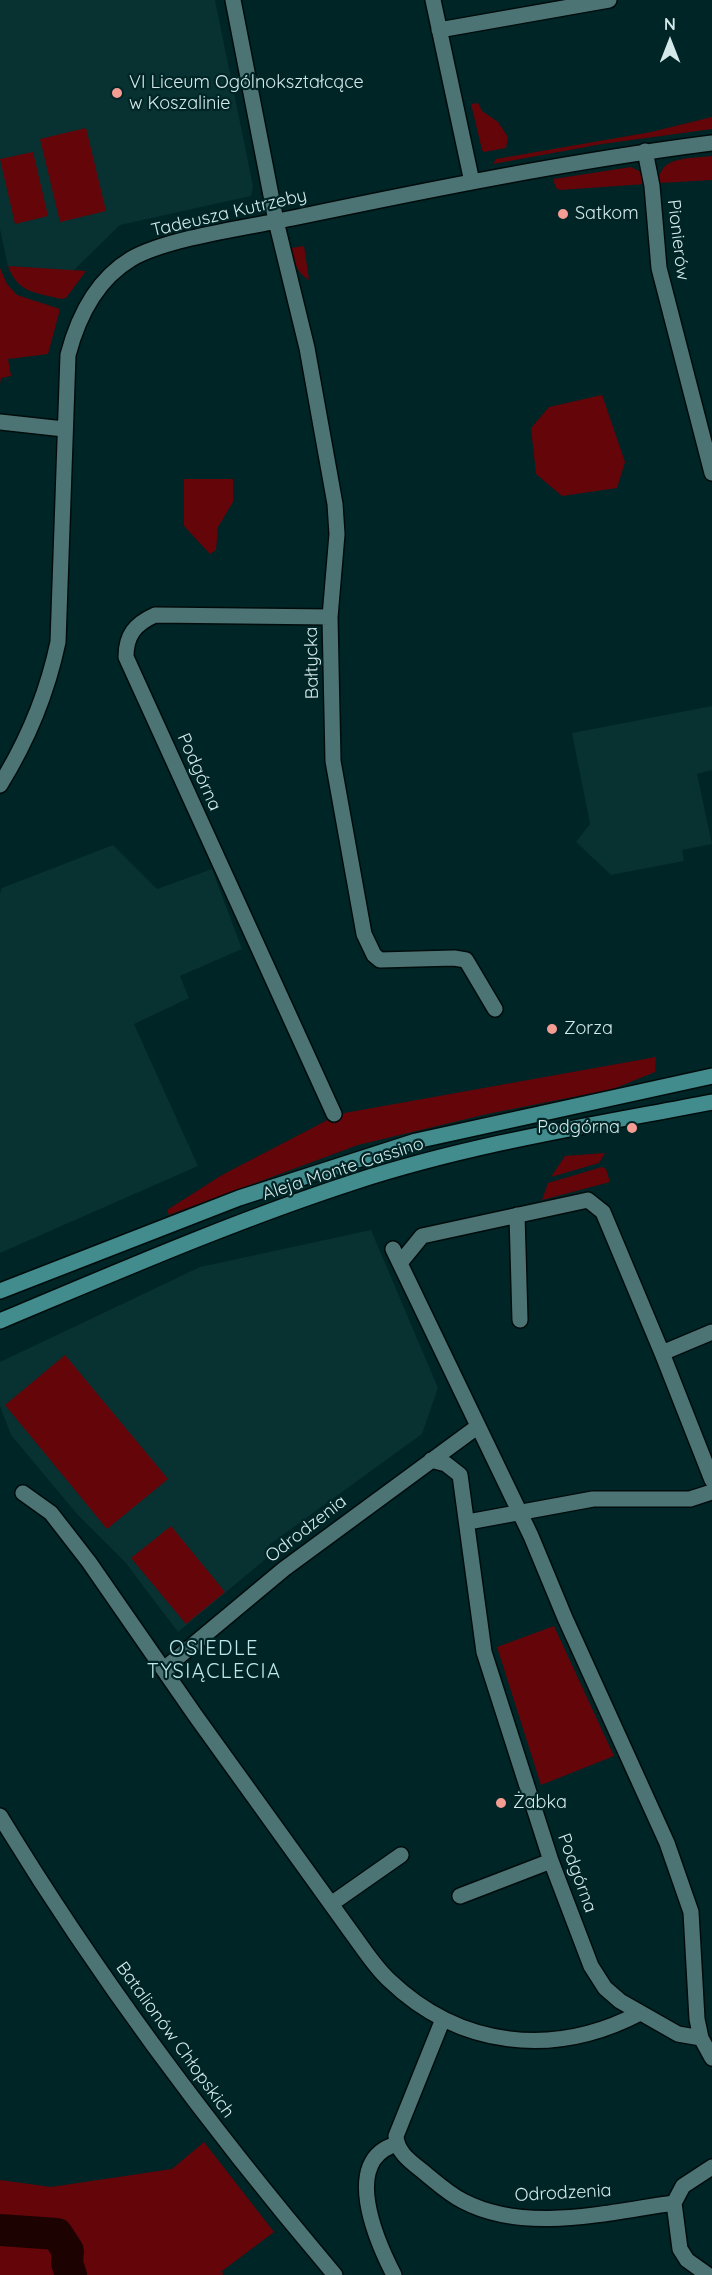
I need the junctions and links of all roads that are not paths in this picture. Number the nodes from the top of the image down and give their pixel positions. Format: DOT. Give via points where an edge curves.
graph roads {
  1 [pos="233,0"];
  2 [pos="433,0"];
  3 [pos="609,0"];
  4 [pos="439,30"];
  5 [pos="712,143"];
  6 [pos="645,151"];
  7 [pos="472,182"];
  8 [pos="276,221"];
  9 [pos="0,422"];
  10 [pos="64,429"];
  11 [pos="712,473"];
  12 [pos="330,617"];
  13 [pos="0,785"];
  14 [pos="495,1009"];
  15 [pos="712,1076"];
  16 [pos="712,1102"];
  17 [pos="334,1114"];
  18 [pos="517,1215"];
  19 [pos="0,1291"];
  20 [pos="520,1320"];
  21 [pos="0,1321"];
  22 [pos="712,1332"];
  23 [pos="662,1353"];
  24 [pos="477,1427"];
  25 [pos="431,1460"];
  26 [pos="712,1480"];
  27 [pos="712,1492"];
  28 [pos="24,1493"];
  29 [pos="520,1512"];
  30 [pos="468,1522"];
  31 [pos="164,1669"];
  32 [pos="0,1816"];
  33 [pos="400,1855"];
  34 [pos="551,1861"];
  35 [pos="460,1896"];
  36 [pos="331,1904"];
  37 [pos="640,2013"];
  38 [pos="443,2019"];
  39 [pos="701,2038"];
  40 [pos="712,2058"];
  41 [pos="397,2144"];
  42 [pos="712,2167"];
  43 [pos="674,2203"];
  44 [pos="335,2275"];
  45 [pos="394,2275"];
  46 [pos="708,2275"];
  1 -- 8 [label="street, Bałtycka"];
  2 -- 4 [label="street"];
  3 -- 4 [label="street"];
  4 -- 7 [label="street"];
  5 -- 6 [label="street, Tadeusza Kutrzeby"];
  6 -- 7 [label="street, Tadeusza Kutrzeby"];
  6 -- 11 [label="street, Pionierów" via="659,268"];
  7 -- 8 [label="street, Tadeusza Kutrzeby"];
  8 -- 10 [label="street, Tadeusza Kutrzeby" via="150,250 115,272 88,302 74,333 68,355"];
  8 -- 12 [label="street, Bałtycka" via="307,348 335,504 338,534"];
  9 -- 10 [label="street"];
  10 -- 13 [label="street, Tadeusza Kutrzeby" via="58,642 50,681 22,749"];
  12 -- 14 [label="street, Bałtycka" via="333,761 369,946 380,960 466,960"];
  12 -- 17 [label="street, Podgórna" via="155,615 130,633 126,657"];
  15 -- 19 [label="street, Aleja Monte Cassino" via="396,1147 239,1197"];
  16 -- 21 [label="street, Aleja Monte Cassino" via="500,1143 354,1182 169,1250"];
  18 -- 20 [label="street"];
  18 -- 23 [label="street" via="588,1200 603,1212"];
  18 -- 24 [label="street" via="422,1236 397,1256"];
  22 -- 23 [label="street"];
  23 -- 26 [label="street"];
  24 -- 25 [label="street, Odrodzenia"];
  24 -- 29 [label="street"];
  25 -- 30 [label="street, Podgórna" via="460,1474"];
  25 -- 31 [label="street, Odrodzenia" via="284,1569"];
  27 -- 29 [label="street" via="690,1498 593,1499"];
  28 -- 31 [label="street" via="51,1513"];
  29 -- 30 [label="street"];
  29 -- 39 [label="street" via="684,1887 694,1927"];
  30 -- 34 [label="street, Podgórna" via="484,1652"];
  31 -- 36 [label="street"];
  32 -- 44 [label="street, Batalionów Chłopskich" via="80,1943 144,2034 224,2140"];
  33 -- 36 [label="street"];
  34 -- 35 [label="street"];
  34 -- 37 [label="street, Podgórna" via="597,1976 620,2001"];
  36 -- 38 [label="street" via="387,1978"];
  37 -- 38 [label="street" via="600,2031 552,2041 496,2038"];
  37 -- 39 [label="street, Podgórna" via="678,2034"];
  38 -- 41 [label="street" via="398,2128"];
  39 -- 40 [label="street"];
  41 -- 43 [label="street, Odrodzenia" via="413,2163 462,2201 483,2210 516,2217 588,2214"];
  41 -- 45 [label="street" via="379,2153 372,2164 366,2193 373,2226"];
  42 -- 43 [label="street" via="683,2186"];
  43 -- 46 [label="street" via="680,2249 687,2260"];
}
